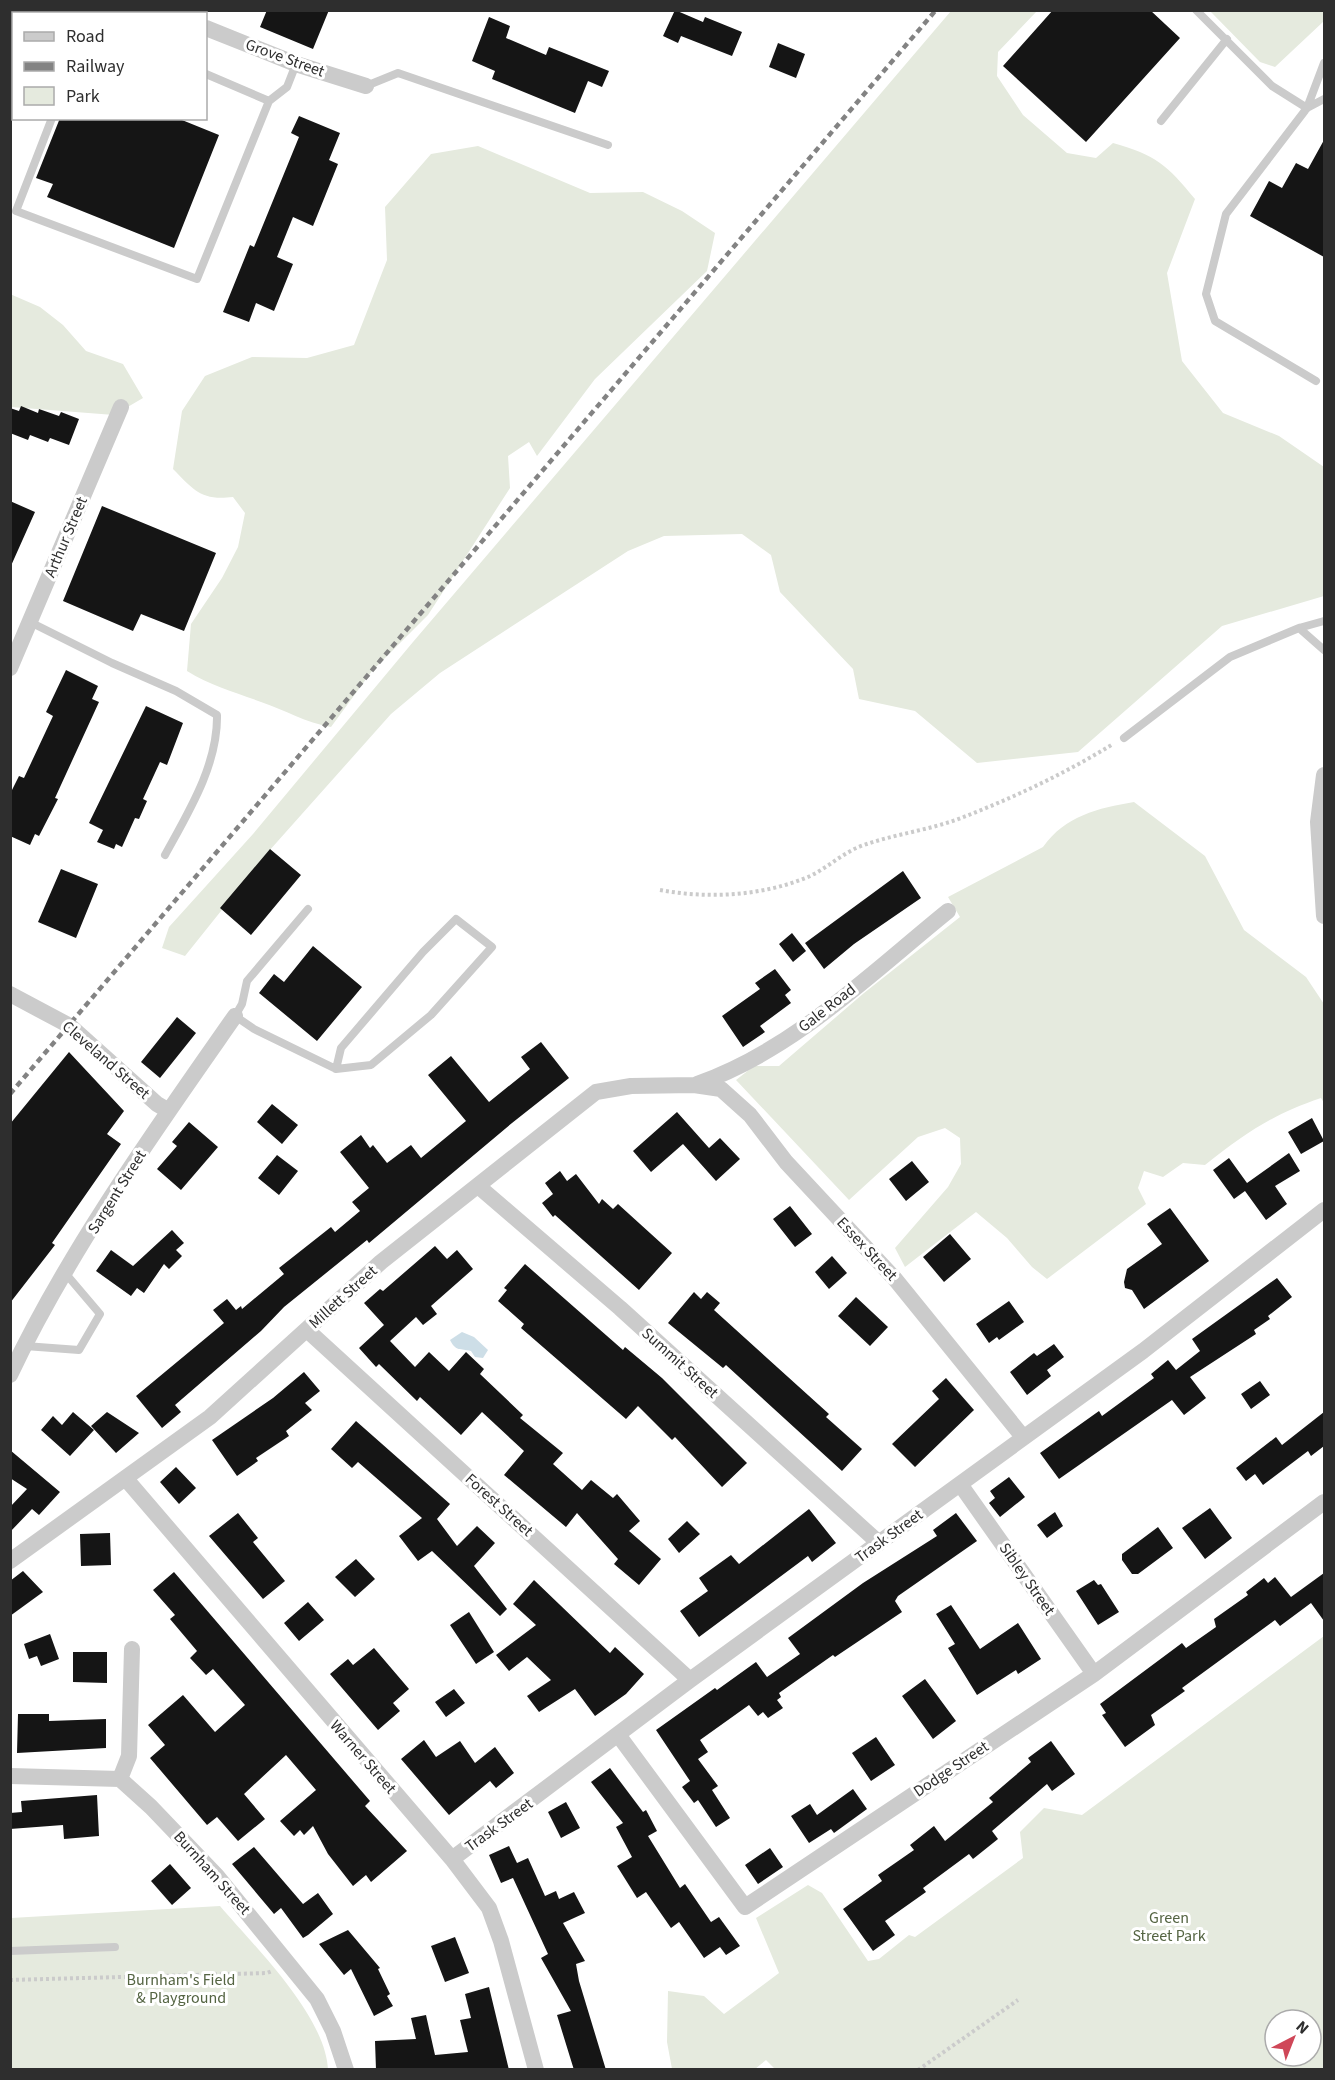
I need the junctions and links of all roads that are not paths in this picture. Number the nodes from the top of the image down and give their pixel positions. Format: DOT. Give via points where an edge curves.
graph roads {
  1 [pos="1196,10"];
  2 [pos="207,28"];
  3 [pos="1227,39"];
  4 [pos="1324,63"];
  5 [pos="296,64"];
  6 [pos="207,74"];
  7 [pos="366,86"];
  8 [pos="1324,99"];
  9 [pos="269,101"];
  10 [pos="1307,108"];
  11 [pos="51,120"];
  12 [pos="1161,121"];
  13 [pos="609,145"];
  14 [pos="1316,381"];
  15 [pos="121,407"];
  16 [pos="1324,621"];
  17 [pos="30,622"];
  18 [pos="1299,628"];
  19 [pos="1324,650"];
  20 [pos="10,668"];
  21 [pos="1124,738"];
  22 [pos="1324,775"];
  23 [pos="165,855"];
  24 [pos="308,909"];
  25 [pos="948,911"];
  26 [pos="1324,916"];
  27 [pos="10,994"];
  28 [pos="236,1016"];
  29 [pos="336,1069"];
  30 [pos="694,1085"];
  31 [pos="169,1111"];
  32 [pos="478,1186"];
  33 [pos="1324,1210"];
  34 [pos="66,1274"];
  35 [pos="307,1329"];
  36 [pos="24,1346"];
  37 [pos="10,1375"];
  38 [pos="1023,1437"];
  39 [pos="126,1479"];
  40 [pos="960,1484"];
  41 [pos="1324,1502"];
  42 [pos="879,1543"];
  43 [pos="10,1561"];
  44 [pos="132,1649"];
  45 [pos="1094,1674"];
  46 [pos="690,1680"];
  47 [pos="619,1736"];
  48 [pos="10,1776"];
  49 [pos="120,1779"];
  50 [pos="452,1859"];
  51 [pos="115,1947"];
  52 [pos="10,1951"];
  53 [pos="346,2070"];
  54 [pos="536,2070"];
  1 -- 3 [label="lane"];
  2 -- 5 [label="street, Grove Street"];
  3 -- 10 [label="lane" via="1272,86"];
  3 -- 12 [label="lane"];
  4 -- 10 [label="lane"];
  5 -- 7 [label="street, Grove Street"];
  5 -- 9 [label="lane" via="286,87"];
  6 -- 9 [label="lane"];
  7 -- 13 [label="lane" via="398,73"];
  8 -- 10 [label="lane"];
  9 -- 11 [label="lane" via="196,279 16,210"];
  10 -- 14 [label="lane" via="1226,214 1206,294 1215,321"];
  15 -- 17 [label="street, Arthur Street"];
  16 -- 18 [label="lane"];
  17 -- 20 [label="street, Arthur Street"];
  17 -- 23 [label="lane" via="176,691 217,715 218,736 201,784"];
  18 -- 19 [label="lane"];
  18 -- 21 [label="lane" via="1230,657"];
  22 -- 26 [label="street" via="1318,822"];
  24 -- 28 [label="lane" via="247,981"];
  25 -- 30 [label="street, Gale Road" via="786,1041 724,1074"];
  27 -- 31 [label="street, Cleveland Street" via="70,1026 156,1104"];
  28 -- 29 [label="lane" via="254,1029"];
  28 -- 31 [label="street, Sargent Street"];
  29 -- 29 [label="lane" via="371,1065 431,1015 492,948 456,919 341,1048"];
  30 -- 32 [label="street, Millett Street" via="631,1086 596,1092"];
  30 -- 38 [label="street, Essex Street" via="722,1089 750,1115 786,1162 895,1279"];
  31 -- 34 [label="street, Sargent Street"];
  32 -- 35 [label="street, Millett Street" via="381,1262"];
  32 -- 42 [label="street, Summit Street" via="620,1308"];
  33 -- 38 [label="street, Trask Street" via="1143,1351"];
  34 -- 36 [label="street, Sargent Street"];
  34 -- 36 [label="lane" via="100,1314 79,1350"];
  35 -- 39 [label="street, Millett Street" via="210,1417"];
  35 -- 46 [label="street, Forest Street"];
  36 -- 37 [label="street, Sargent Street"];
  38 -- 40 [label="street, Trask Street"];
  39 -- 43 [label="street, Millett Street"];
  39 -- 50 [label="street, Warner Street"];
  40 -- 42 [label="street, Trask Street"];
  40 -- 45 [label="street, Sibley Street"];
  41 -- 45 [label="street, Dodge Street"];
  42 -- 46 [label="street, Trask Street"];
  44 -- 49 [label="street" via="129,1756"];
  45 -- 47 [label="street, Dodge Street" via="745,1907"];
  46 -- 47 [label="street, Trask Street"];
  47 -- 50 [label="street, Trask Street"];
  48 -- 49 [label="street"];
  49 -- 53 [label="street, Burnham Street" via="217,1876 289,1962 317,1999"];
  50 -- 54 [label="street, Warner Street" via="489,1908"];
  51 -- 52 [label="lane"];
}
